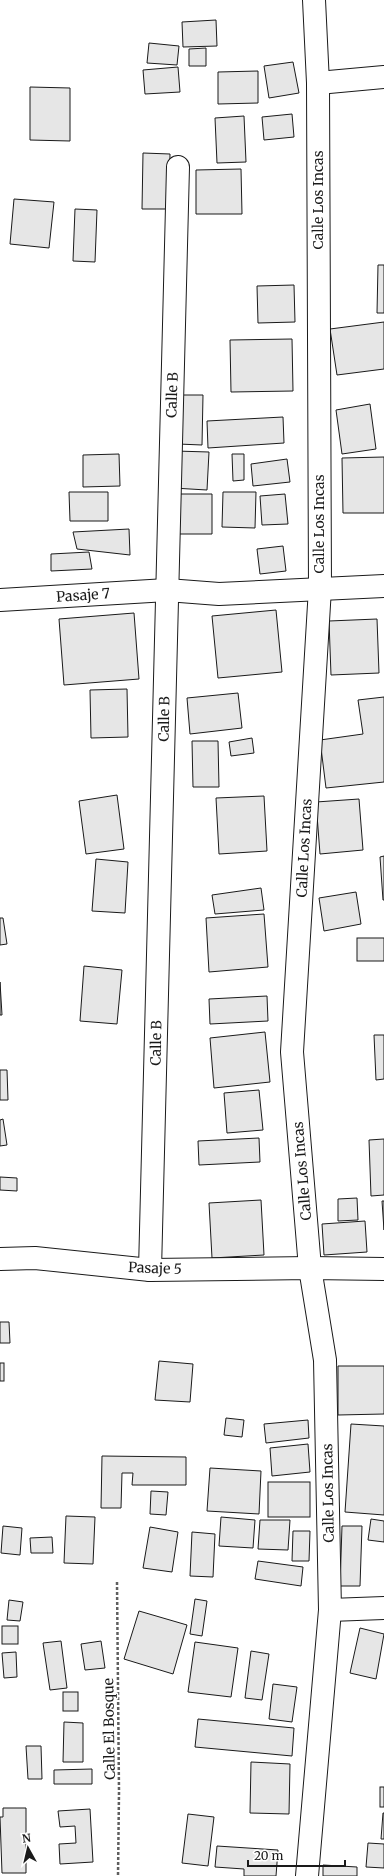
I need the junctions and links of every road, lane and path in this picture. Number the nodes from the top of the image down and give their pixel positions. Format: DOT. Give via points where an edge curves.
graph roads {
  1 [pos="314,0"];
  2 [pos="384,77"];
  3 [pos="318,83"];
  4 [pos="178,167"];
  5 [pos="384,586"];
  6 [pos="320,588"];
  7 [pos="167,590"];
  8 [pos="0,600"];
  9 [pos="0,1259"];
  10 [pos="310,1268"];
  11 [pos="384,1269"];
  12 [pos="150,1270"];
  13 [pos="117,1582"];
  14 [pos="384,1608"];
  15 [pos="330,1610"];
  16 [pos="118,1876"];
  17 [pos="307,1876"];
  1 -- 3 [label="street, Calle Los Incas"];
  2 -- 3 [label="street"];
  3 -- 6 [label="street, Calle Los Incas"];
  4 -- 7 [label="street, Calle B"];
  5 -- 6 [label="street, Pasaje 7"];
  6 -- 7 [label="street, Pasaje 7" via="219,594"];
  6 -- 10 [label="street, Calle Los Incas" via="292,1052"];
  7 -- 8 [label="street, Pasaje 7"];
  7 -- 12 [label="street, Calle B"];
  9 -- 12 [label="street, Pasaje 5" via="35,1258"];
  10 -- 11 [label="street, Pasaje 5"];
  10 -- 12 [label="street, Pasaje 5"];
  10 -- 15 [label="street, Calle Los Incas" via="325,1360"];
  13 -- 16 [label="path, Calle El Bosque"];
  14 -- 15 [label="street"];
  15 -- 17 [label="street, Calle Los Incas"];
}
